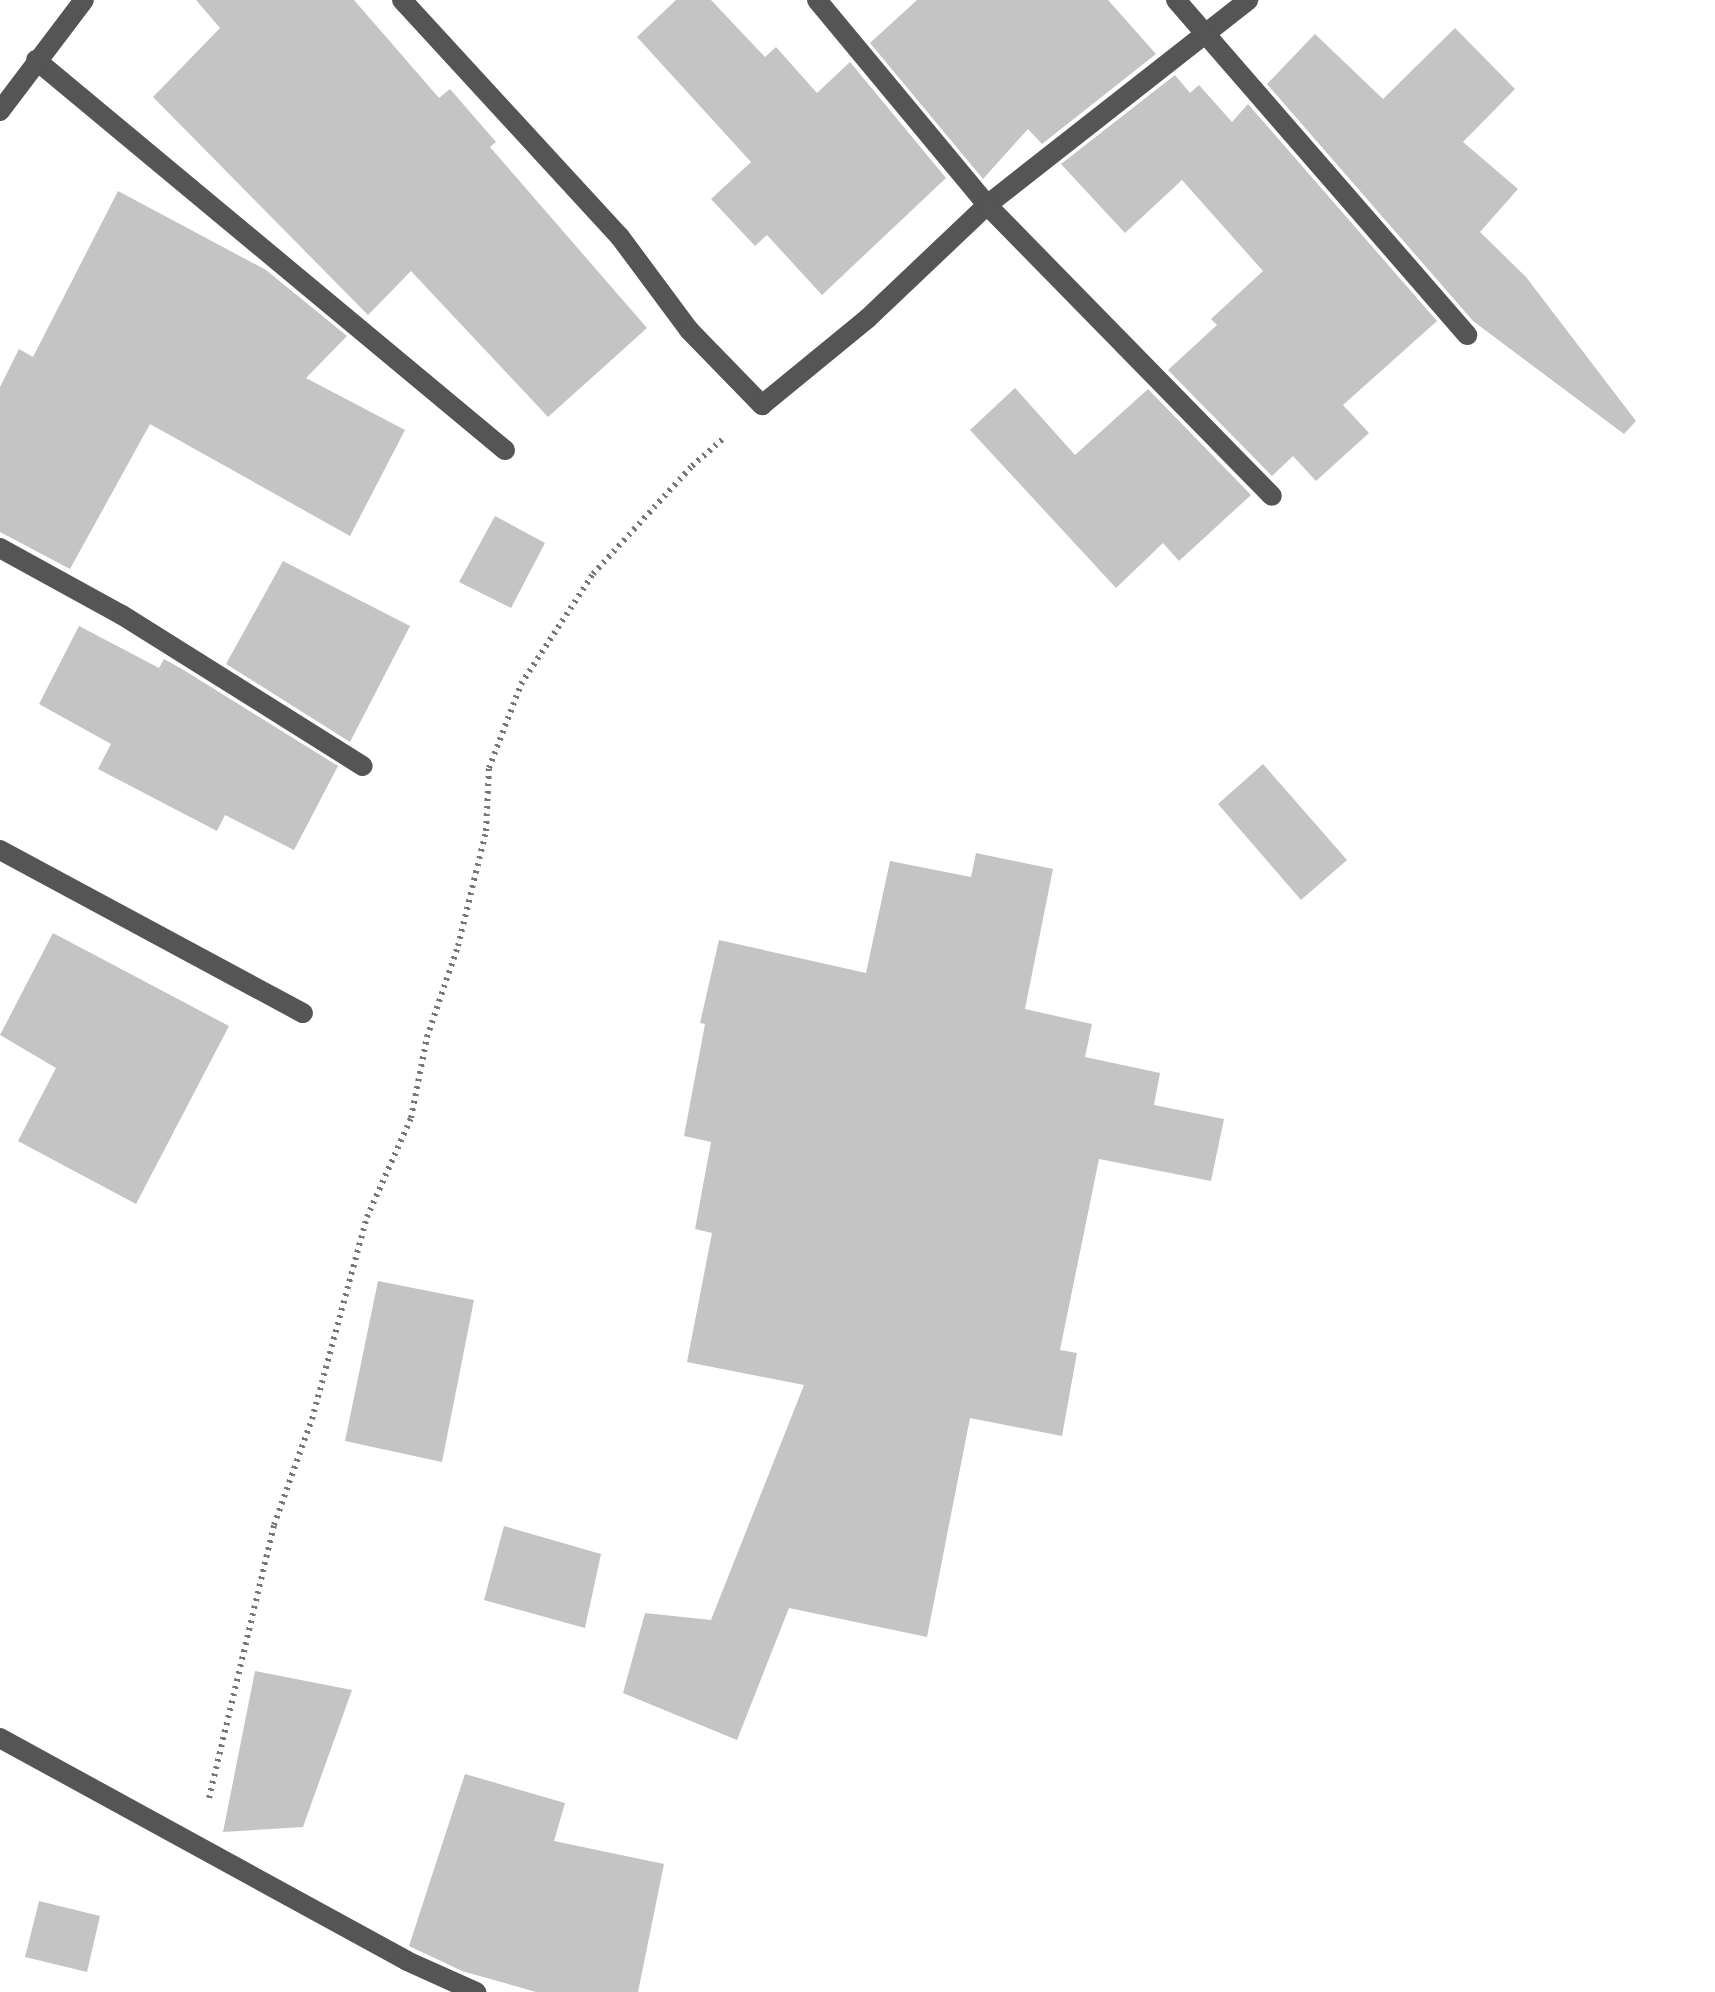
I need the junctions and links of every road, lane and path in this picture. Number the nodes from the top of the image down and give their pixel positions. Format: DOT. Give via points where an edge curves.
graph roads {
  1 [pos="84,0"];
  2 [pos="402,0"];
  3 [pos="816,0"];
  4 [pos="1176,0"];
  5 [pos="1248,0"];
  6 [pos="1208,36"];
  7 [pos="36,60"];
  8 [pos="0,112"];
  9 [pos="987,205"];
  10 [pos="1467,335"];
  11 [pos="762,405"];
  12 [pos="505,450"];
  13 [pos="1272,496"];
  14 [pos="0,548"];
  15 [pos="362,766"];
  16 [pos="0,850"];
  17 [pos="303,1013"];
  18 [pos="0,1738"];
  19 [pos="196,1848"];
  20 [pos="476,1992"];
  1 -- 7 [label="street"];
  2 -- 11 [label="street" via="620,237 690,330"];
  3 -- 9 [label="street"];
  4 -- 6 [label="street"];
  5 -- 6 [label="street"];
  6 -- 9 [label="street"];
  6 -- 10 [label="street"];
  7 -- 8 [label="street"];
  7 -- 12 [label="street"];
  9 -- 11 [label="street" via="867,319"];
  9 -- 13 [label="street"];
  11 -- 19 [label="path" via="692,466 594,574 522,684 490,768 486,831 411,1118 367,1217 312,1419 274,1525"];
  14 -- 15 [label="street" via="122,615"];
  16 -- 17 [label="street"];
  18 -- 19 [label="street"];
  19 -- 20 [label="street"];
}
